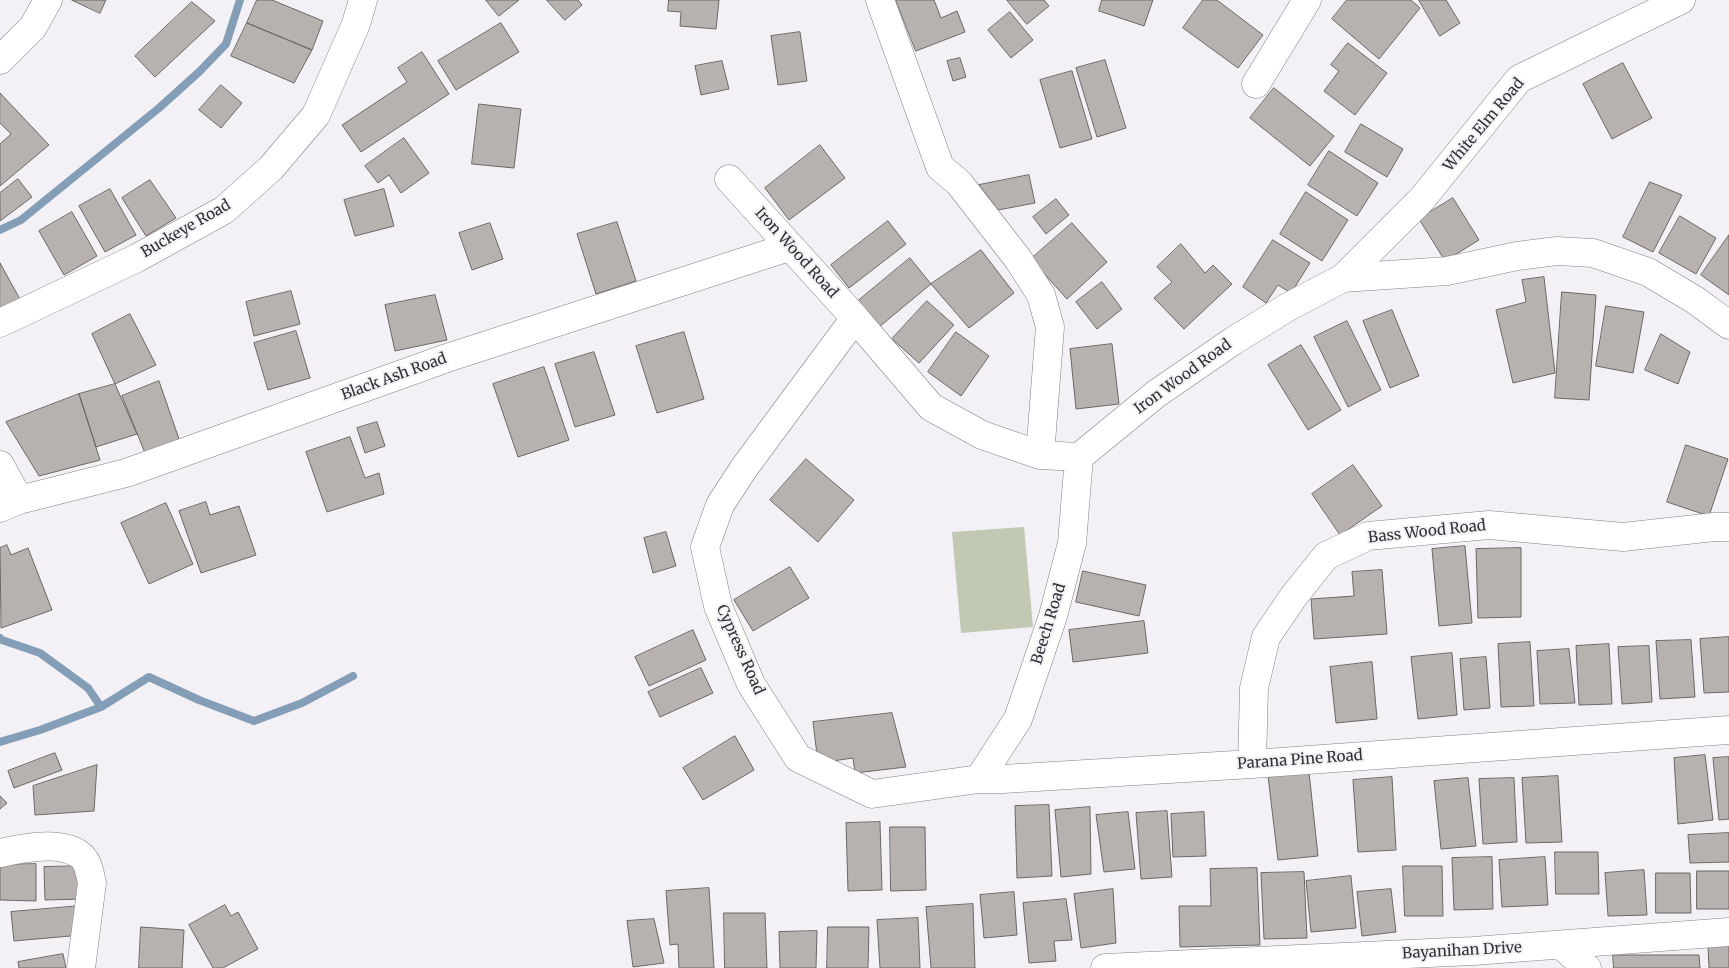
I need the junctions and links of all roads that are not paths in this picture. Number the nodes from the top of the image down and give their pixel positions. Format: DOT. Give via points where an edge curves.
graph roads {
  1 [pos="48,0"];
  2 [pos="363,0"];
  3 [pos="880,0"];
  4 [pos="1307,0"];
  5 [pos="1681,0"];
  6 [pos="0,60"];
  7 [pos="1256,84"];
  8 [pos="729,179"];
  9 [pos="789,247"];
  10 [pos="1343,278"];
  11 [pos="855,318"];
  12 [pos="0,323"];
  13 [pos="1729,325"];
  14 [pos="1040,455"];
  15 [pos="1080,457"];
  16 [pos="0,465"];
  17 [pos="9,504"];
  18 [pos="1724,522"];
  19 [pos="1729,730"];
  20 [pos="1252,764"];
  21 [pos="979,778"];
  22 [pos="872,794"];
  23 [pos="0,853"];
  24 [pos="1729,932"];
  25 [pos="1561,945"];
  26 [pos="1464,959"];
  27 [pos="81,968"];
  28 [pos="1105,968"];
  29 [pos="1588,968"];
  1 -- 6 [label="street" via="33,27"];
  2 -- 12 [label="street, Buckeye Road" via="356,24 316,115 271,168 231,204 137,258"];
  3 -- 14 [label="street" via="940,167 971,198 1041,295 1050,327"];
  4 -- 7 [label="street"];
  5 -- 10 [label="street, White Elm Road" via="1519,79 1422,199"];
  8 -- 9 [label="street, Iron Wood Road"];
  9 -- 11 [label="street, Iron Wood Road"];
  9 -- 17 [label="street, Black Ash Road" via="447,358 126,473"];
  10 -- 13 [label="street, Iron Wood Road" via="1447,271 1557,251 1593,253 1648,272"];
  10 -- 15 [label="street, Iron Wood Road" via="1288,307 1225,347 1156,394"];
  11 -- 14 [label="street, Iron Wood Road" via="931,407 982,435"];
  11 -- 22 [label="street, Cypress Road" via="744,468 720,506 705,547 718,606 751,684 798,758"];
  14 -- 15 [label="street, Iron Wood Road"];
  15 -- 21 [label="street, Beech Road" via="1072,543 1053,616 1018,719"];
  16 -- 17 [label="street"];
  18 -- 20 [label="street, Bass Wood Road" via="1623,537 1489,525 1368,536 1326,556 1266,637 1254,688"];
  19 -- 20 [label="street, Parana Pine Road"];
  20 -- 21 [label="street, Parana Pine Road"];
  21 -- 22 [label="street, Parana Pine Road"];
  23 -- 27 [label="street" via="48,846 82,855 92,883"];
  24 -- 25 [label="street, Bayanihan Drive"];
  25 -- 26 [label="street, Bayanihan Drive"];
  25 -- 29 [label="street"];
  26 -- 28 [label="street, Bayanihan Drive"];
}
